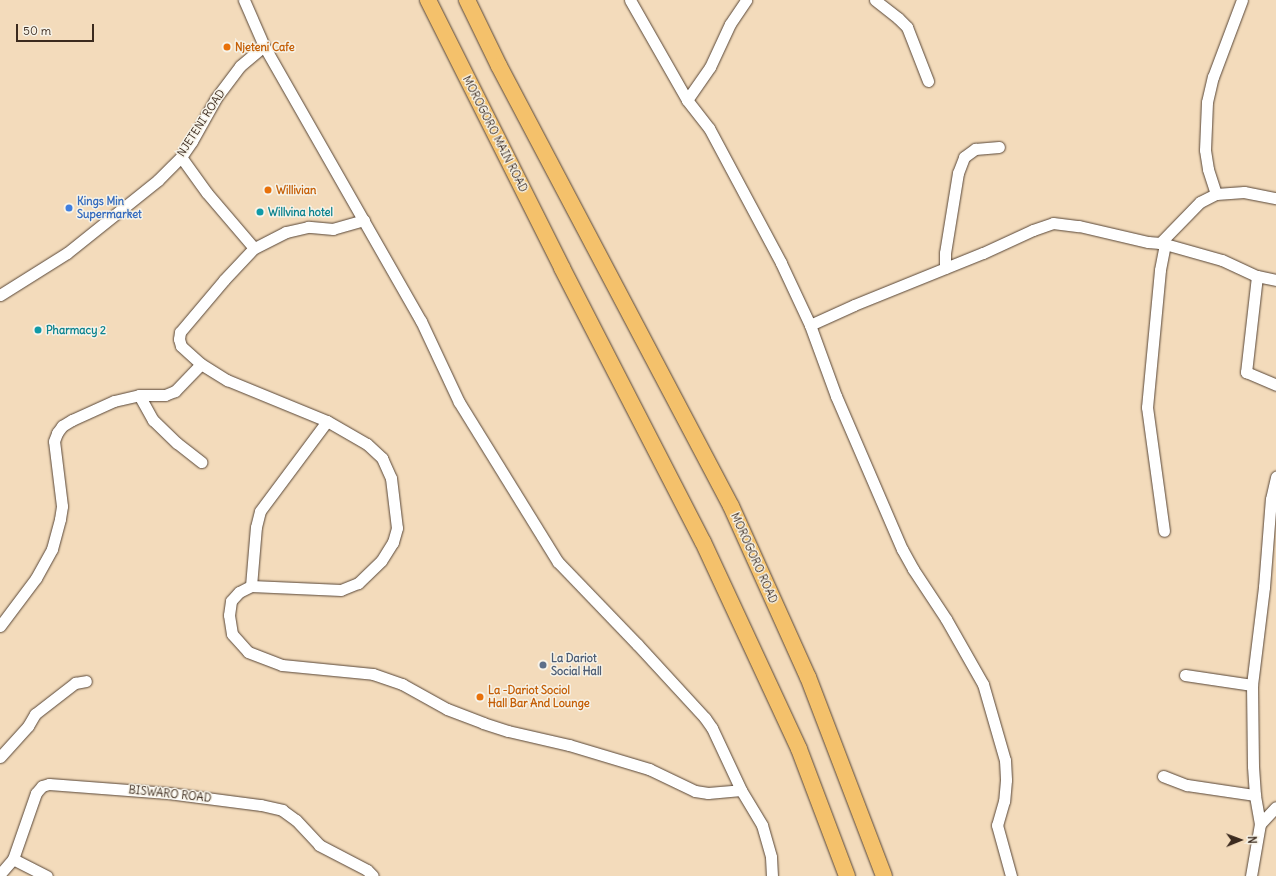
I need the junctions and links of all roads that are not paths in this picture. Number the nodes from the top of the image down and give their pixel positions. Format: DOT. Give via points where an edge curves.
graph roads {
  1 [pos="244,0"];
  2 [pos="428,0"];
  3 [pos="467,0"];
  4 [pos="630,0"];
  5 [pos="746,0"];
  6 [pos="875,0"];
  7 [pos="1242,0"];
  8 [pos="264,46"];
  9 [pos="928,81"];
  10 [pos="687,100"];
  11 [pos="999,147"];
  12 [pos="181,157"];
  13 [pos="1216,194"];
  14 [pos="1276,198"];
  15 [pos="364,220"];
  16 [pos="1163,244"];
  17 [pos="254,248"];
  18 [pos="945,268"];
  19 [pos="1257,276"];
  20 [pos="1276,280"];
  21 [pos="0,295"];
  22 [pos="810,325"];
  23 [pos="201,364"];
  24 [pos="1276,385"];
  25 [pos="139,395"];
  26 [pos="327,421"];
  27 [pos="201,462"];
  28 [pos="1276,477"];
  29 [pos="1164,531"];
  30 [pos="1264,574"];
  31 [pos="1276,574"];
  32 [pos="250,586"];
  33 [pos="0,626"];
  34 [pos="1185,675"];
  35 [pos="86,681"];
  36 [pos="1252,685"];
  37 [pos="0,757"];
  38 [pos="1163,776"];
  39 [pos="742,790"];
  40 [pos="1255,795"];
  41 [pos="1276,807"];
  42 [pos="1260,824"];
  43 [pos="13,859"];
  44 [pos="0,874"];
  45 [pos="47,876"];
  46 [pos="373,876"];
  47 [pos="772,876"];
  48 [pos="847,876"];
  49 [pos="884,876"];
  50 [pos="1011,876"];
  51 [pos="1251,876"];
  1 -- 8 [label="street"];
  2 -- 48 [label="highway, MOROGORO MAIN ROAD" via="703,542 799,750"];
  3 -- 49 [label="highway, MOROGORO ROAD" via="499,66 731,506 808,677"];
  4 -- 10 [label="street"];
  5 -- 10 [label="street" via="730,24 710,66"];
  6 -- 9 [label="street" via="907,27"];
  7 -- 13 [label="street" via="1213,78 1207,102 1205,150"];
  8 -- 12 [label="street, NJETENI ROAD" via="240,66 216,98"];
  8 -- 15 [label="street"];
  10 -- 22 [label="street" via="709,128 781,263"];
  11 -- 18 [label="street" via="975,148 964,156 958,173 945,253"];
  12 -- 17 [label="street" via="207,193"];
  12 -- 21 [label="street, NJETENI ROAD" via="158,180 67,254"];
  13 -- 14 [label="street" via="1244,192"];
  13 -- 16 [label="street" via="1200,202"];
  15 -- 17 [label="street" via="333,229 308,228 286,232"];
  15 -- 39 [label="street" via="421,321 459,402 558,562 705,718 719,740"];
  16 -- 18 [label="street" via="1053,223"];
  16 -- 19 [label="street" via="1222,260"];
  16 -- 29 [label="street" via="1147,406"];
  17 -- 23 [label="street" via="180,332 181,346"];
  18 -- 22 [label="street"];
  19 -- 20 [label="street"];
  19 -- 24 [label="street" via="1246,372"];
  22 -- 50 [label="street" via="836,396 902,549 983,684 1005,760 1004,801 997,825"];
  23 -- 25 [label="street" via="175,391 164,395"];
  23 -- 26 [label="street" via="227,380"];
  25 -- 27 [label="street" via="153,420"];
  25 -- 33 [label="street" via="114,401 72,420 62,426 57,433 54,441 62,506 52,549 36,578"];
  26 -- 32 [label="street" via="260,511"];
  26 -- 32 [label="street" via="367,444 382,458 391,478 396,514 397,528 393,542 381,561 358,583 341,590"];
  28 -- 30 [label="street" via="1271,499"];
  30 -- 31 [label="street"];
  30 -- 36 [label="street"];
  32 -- 39 [label="street" via="239,592 231,601 229,615 232,634 248,652 282,665 373,674 402,684 447,709 483,723 603,754 649,769 695,791 708,793"];
  34 -- 36 [label="street"];
  35 -- 37 [label="street" via="75,683 35,714 28,726"];
  36 -- 40 [label="street"];
  38 -- 40 [label="street" via="1187,785"];
  39 -- 47 [label="street" via="762,825 771,857"];
  40 -- 42 [label="street"];
  41 -- 42 [label="street"];
  42 -- 51 [label="street"];
  43 -- 44 [label="street, BISWARO ROAD"];
  43 -- 45 [label="street"];
  43 -- 46 [label="street, BISWARO ROAD" via="36,793 42,786 49,784 168,793 282,810 296,820 319,845 367,870"];
}
